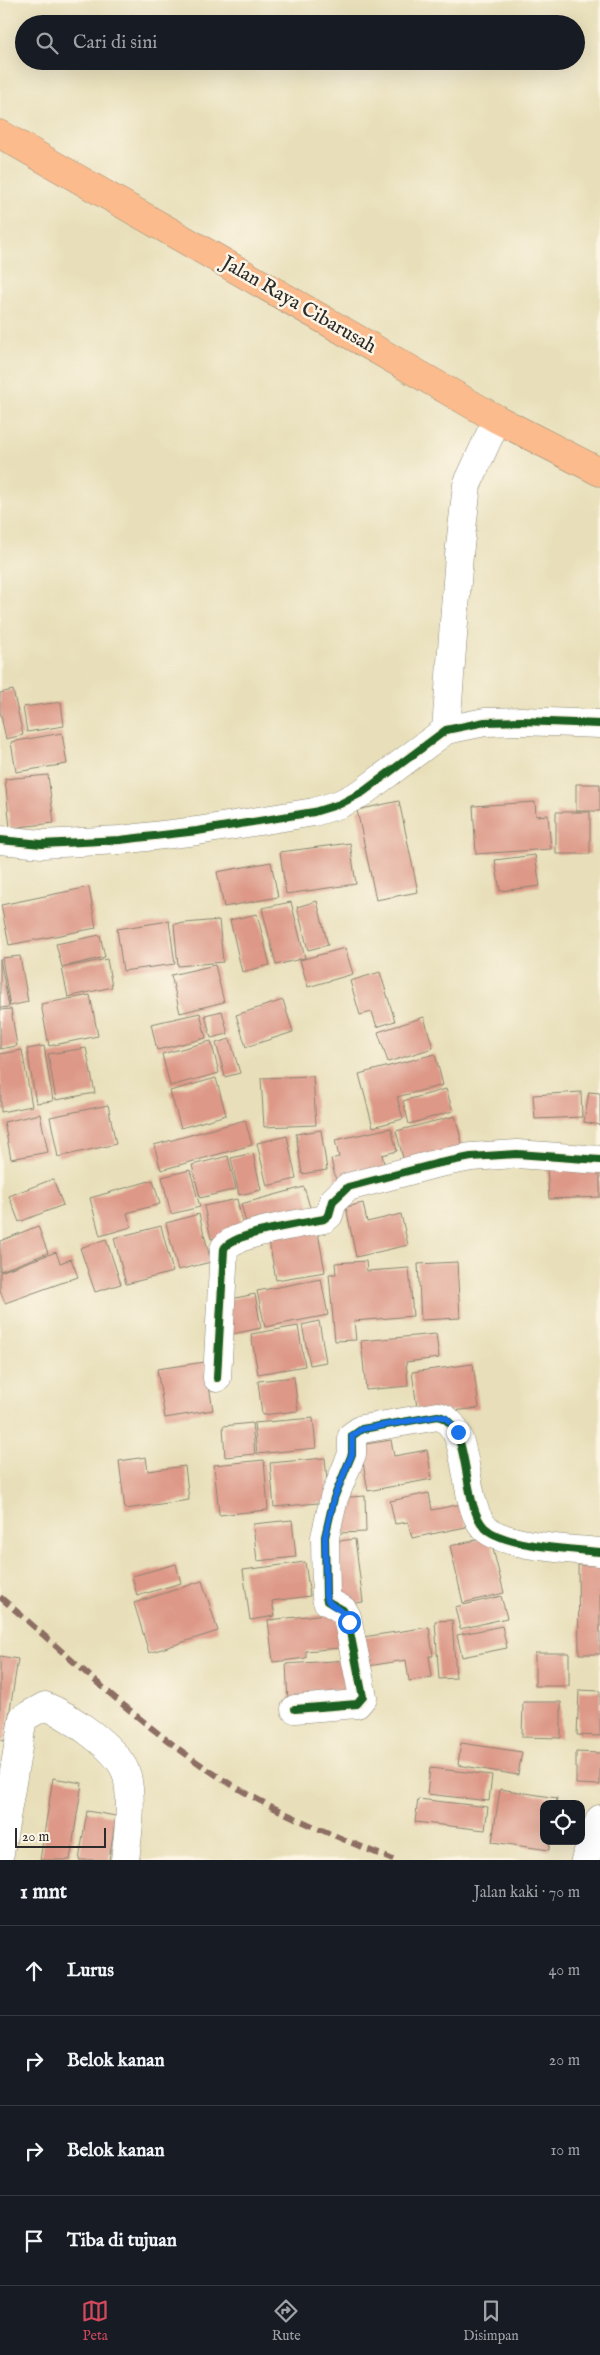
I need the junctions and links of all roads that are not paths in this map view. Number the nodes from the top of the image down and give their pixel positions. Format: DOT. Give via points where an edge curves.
graph roads {
  1 [pos="0,134"];
  2 [pos="497,419"];
  3 [pos="600,472"];
  4 [pos="600,724"];
  5 [pos="446,730"];
  6 [pos="0,840"];
  7 [pos="600,1160"];
  8 [pos="217,1378"];
  9 [pos="600,1552"];
  10 [pos="295,1710"];
  11 [pos="5,1785"];
  12 [pos="600,1819"];
  13 [pos="0,1853"];
  14 [pos="124,1860"];
  15 [pos="585,1860"];
  1 -- 2 [label="main road, Jalan Raya Cibarusah"];
  2 -- 3 [label="main road, Jalan Raya Cibarusah"];
  2 -- 5 [label="street" via="467,485"];
  4 -- 5 [label="street" via="494,722"];
  5 -- 6 [label="street" via="364,792 314,812 120,840 42,844"];
  7 -- 8 [label="street" via="517,1154 471,1157 436,1164 348,1187 334,1201 324,1219 226,1244"];
  9 -- 10 [label="street" via="515,1542 485,1528 474,1509 458,1432 446,1418 438,1416 356,1432 352,1436 352,1454 334,1498 325,1537 326,1596 327,1601 343,1610 347,1617 362,1697 353,1705"];
  11 -- 13 [label="street"];
  11 -- 14 [label="street" via="23,1718 45,1706 62,1713 109,1748 127,1774 128,1827"];
  12 -- 15 [label="street"];
}
